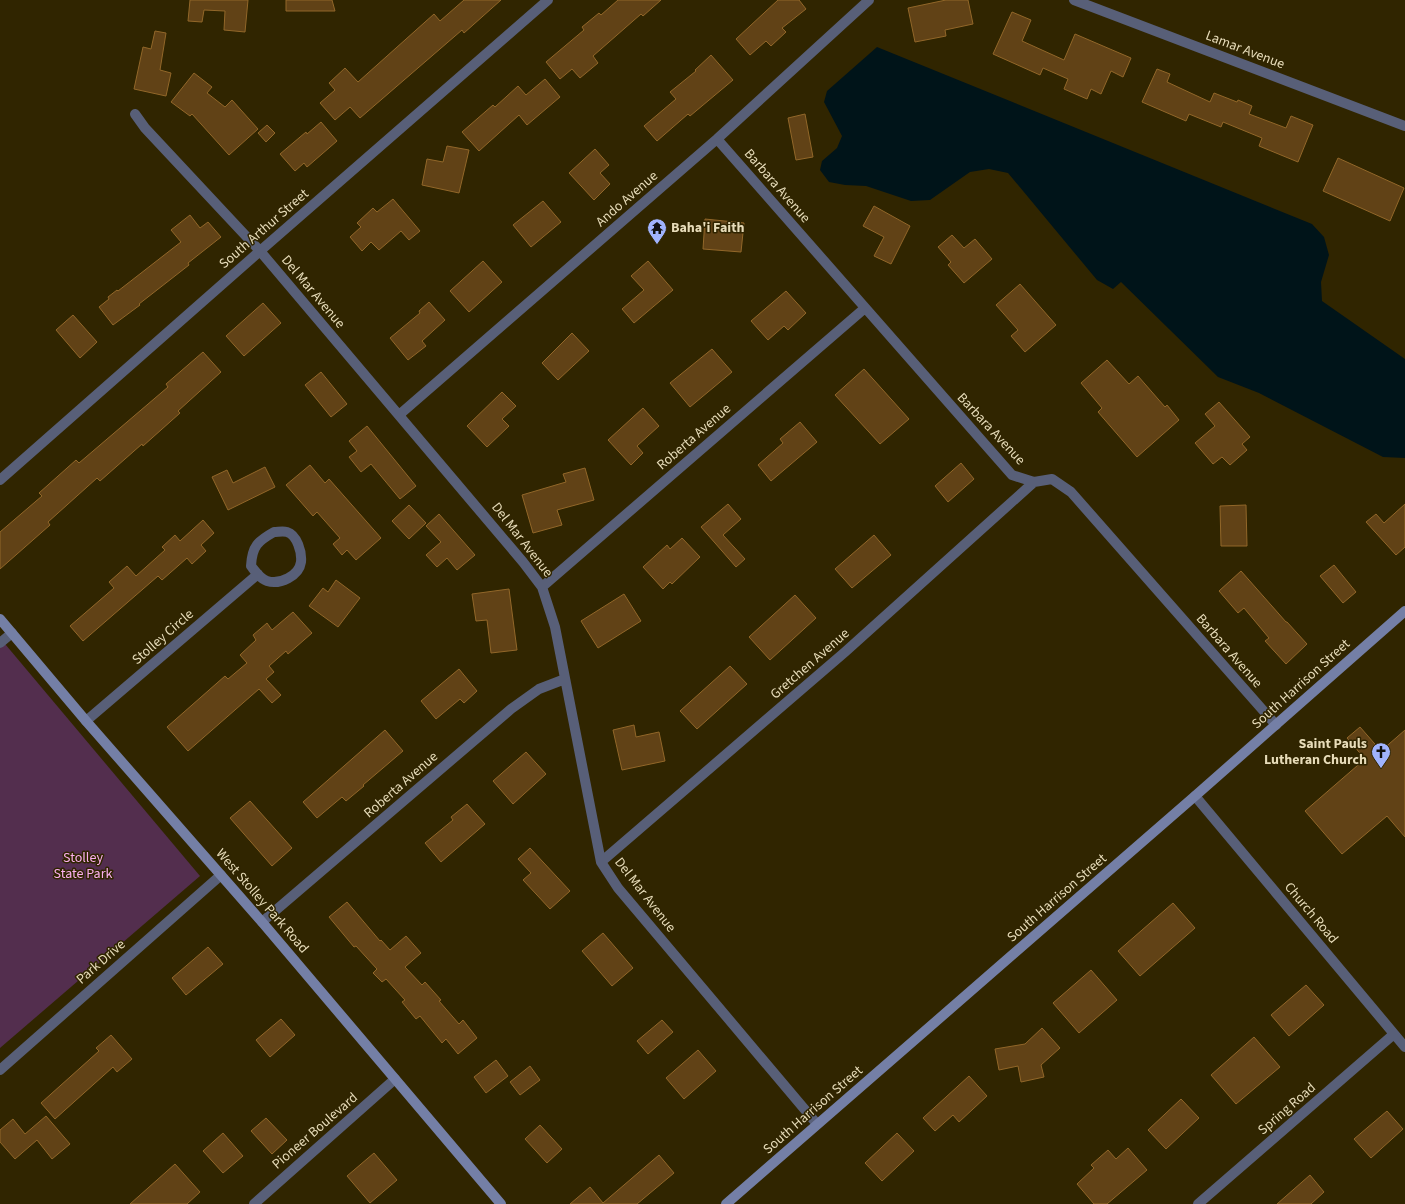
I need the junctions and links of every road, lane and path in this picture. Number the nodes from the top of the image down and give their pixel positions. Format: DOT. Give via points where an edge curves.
graph roads {
  1 [pos="548,0"];
  2 [pos="869,0"];
  3 [pos="1074,0"];
  4 [pos="135,114"];
  5 [pos="1405,126"];
  6 [pos="717,139"];
  7 [pos="260,251"];
  8 [pos="865,308"];
  9 [pos="399,415"];
  10 [pos="0,480"];
  11 [pos="1034,482"];
  12 [pos="258,574"];
  13 [pos="542,588"];
  14 [pos="1405,611"];
  15 [pos="0,619"];
  16 [pos="12,633"];
  17 [pos="0,643"];
  18 [pos="565,679"];
  19 [pos="86,721"];
  20 [pos="1276,725"];
  21 [pos="1195,796"];
  22 [pos="601,862"];
  23 [pos="221,875"];
  24 [pos="262,922"];
  25 [pos="1394,1034"];
  26 [pos="1405,1047"];
  27 [pos="0,1070"];
  28 [pos="395,1079"];
  29 [pos="817,1124"];
  30 [pos="254,1204"];
  31 [pos="501,1204"];
  32 [pos="726,1204"];
  33 [pos="1198,1204"];
  1 -- 7 [label="street, South Arthur Street"];
  2 -- 6 [label="street, Ando Avenue"];
  3 -- 5 [label="street, Lamar Avenue"];
  4 -- 7 [label="street, Del Mar Avenue" via="145,128"];
  6 -- 8 [label="street, Barbara Avenue"];
  6 -- 9 [label="street, Ando Avenue"];
  7 -- 9 [label="street, Del Mar Avenue"];
  7 -- 10 [label="street, South Arthur Street"];
  8 -- 11 [label="street, Barbara Avenue" via="1012,475"];
  8 -- 13 [label="street, Roberta Avenue"];
  9 -- 13 [label="street, Del Mar Avenue"];
  11 -- 20 [label="street, Barbara Avenue" via="1052,479 1071,492"];
  11 -- 22 [label="street, Gretchen Avenue" via="845,652"];
  12 -- 12 [label="street" via="251,566 252,553 260,540 274,532 287,532 296,539 301,563 293,575 281,582 267,581"];
  12 -- 19 [label="street, Stolley Circle"];
  13 -- 18 [label="street, Del Mar Avenue" via="555,628"];
  14 -- 20 [label="main road, South Harrison Street"];
  15 -- 16 [label="main road, West Stolley Park Road"];
  16 -- 17 [label="street"];
  16 -- 19 [label="main road, West Stolley Park Road"];
  18 -- 22 [label="street, Del Mar Avenue"];
  18 -- 24 [label="street, Roberta Avenue" via="539,689 511,709"];
  19 -- 23 [label="main road, West Stolley Park Road"];
  20 -- 21 [label="main road, South Harrison Street"];
  21 -- 25 [label="street, Church Road"];
  21 -- 29 [label="main road, South Harrison Street"];
  22 -- 29 [label="street, Del Mar Avenue" via="618,888"];
  23 -- 24 [label="main road, West Stolley Park Road"];
  23 -- 27 [label="street, Park Drive"];
  24 -- 28 [label="main road, West Stolley Park Road"];
  25 -- 26 [label="street, Church Road"];
  25 -- 33 [label="street, Spring Road"];
  28 -- 30 [label="street, Pioneer Boulevard"];
  28 -- 31 [label="main road, West Stolley Park Road"];
  29 -- 32 [label="main road, South Harrison Street"];
}
